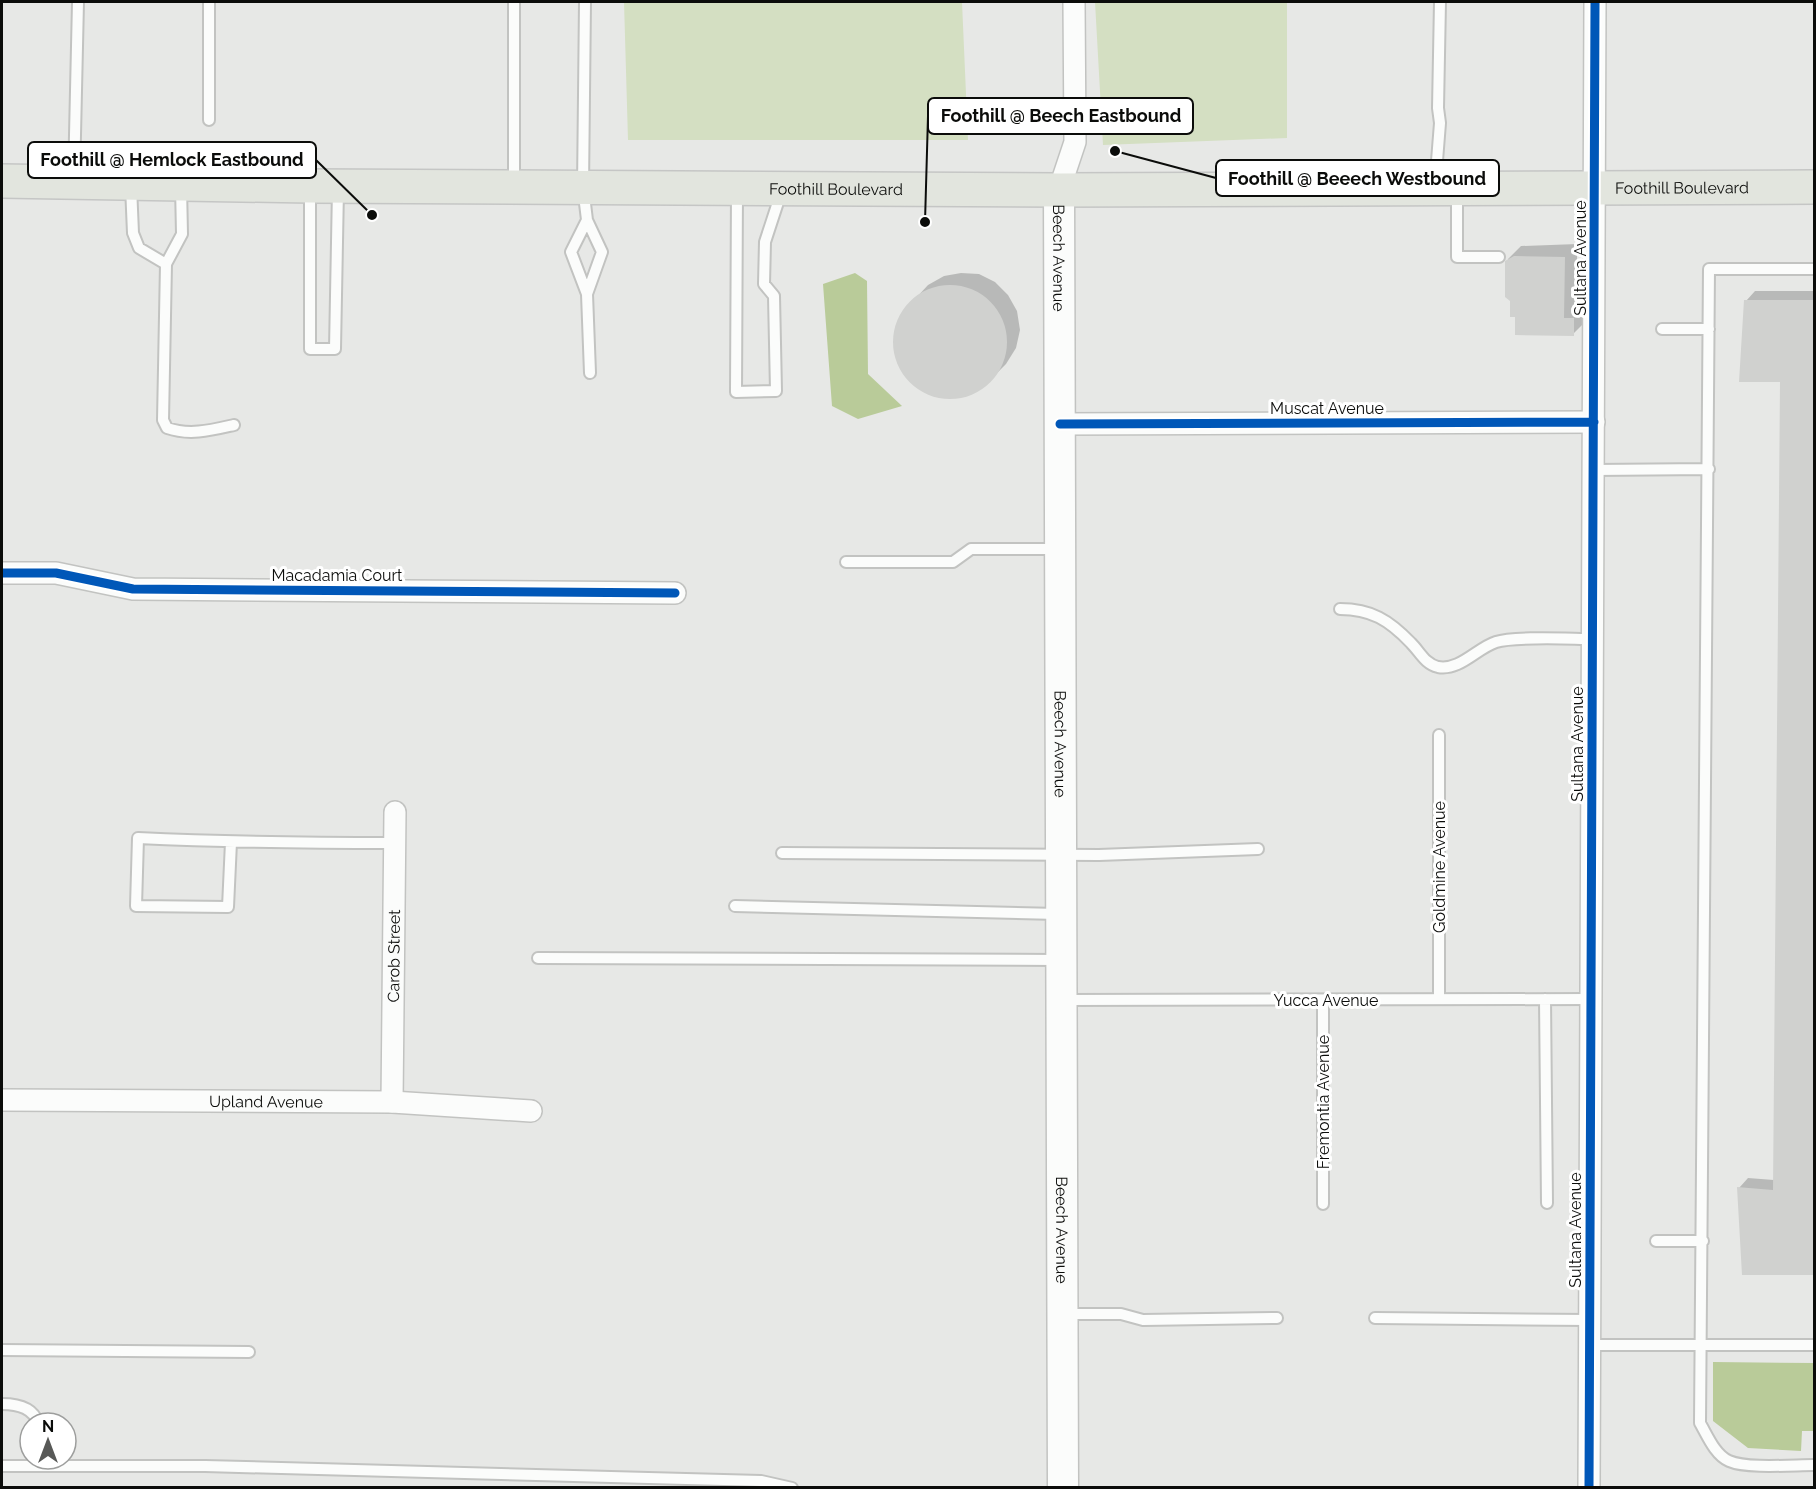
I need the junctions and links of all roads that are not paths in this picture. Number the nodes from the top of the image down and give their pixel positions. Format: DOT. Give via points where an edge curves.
graph roads {
  1 [pos="78,2"];
  2 [pos="208,2"];
  3 [pos="514,2"];
  4 [pos="585,2"];
  5 [pos="1074,2"];
  6 [pos="1440,2"];
  7 [pos="1595,2"];
  8 [pos="209,120"];
  9 [pos="2,181"];
  10 [pos="74,182"];
  11 [pos="131,183"];
  12 [pos="181,183"];
  13 [pos="324,186"];
  14 [pos="514,186"];
  15 [pos="583,186"];
  16 [pos="1815,187"];
  17 [pos="737,188"];
  18 [pos="783,188"];
  19 [pos="1595,188"];
  20 [pos="1446,189"];
  21 [pos="1059,190"];
  22 [pos="587,219"];
  23 [pos="1498,257"];
  24 [pos="166,264"];
  25 [pos="1815,270"];
  26 [pos="587,294"];
  27 [pos="1662,329"];
  28 [pos="1709,329"];
  29 [pos="590,373"];
  30 [pos="1594,422"];
  31 [pos="1060,424"];
  32 [pos="234,425"];
  33 [pos="1709,469"];
  34 [pos="1594,470"];
  35 [pos="1060,549"];
  36 [pos="846,562"];
  37 [pos="2,573"];
  38 [pos="675,593"];
  39 [pos="1340,609"];
  40 [pos="1593,639"];
  41 [pos="1439,735"];
  42 [pos="395,812"];
  43 [pos="231,842"];
  44 [pos="394,843"];
  45 [pos="1258,849"];
  46 [pos="782,853"];
  47 [pos="1061,854"];
  48 [pos="735,906"];
  49 [pos="1061,914"];
  50 [pos="538,958"];
  51 [pos="1062,960"];
  52 [pos="1439,999"];
  53 [pos="1545,999"];
  54 [pos="1591,999"];
  55 [pos="1062,1000"];
  56 [pos="1323,1000"];
  57 [pos="2,1100"];
  58 [pos="392,1102"];
  59 [pos="531,1111"];
  60 [pos="1547,1203"];
  61 [pos="1323,1204"];
  62 [pos="1656,1241"];
  63 [pos="1703,1241"];
  64 [pos="1063,1314"];
  65 [pos="1277,1318"];
  66 [pos="1375,1318"];
  67 [pos="1589,1320"];
  68 [pos="1702,1344"];
  69 [pos="1589,1345"];
  70 [pos="1815,1345"];
  71 [pos="2,1350"];
  72 [pos="249,1352"];
  73 [pos="2,1404"];
  74 [pos="29,1411"];
  75 [pos="78,1464"];
  76 [pos="18,1465"];
  77 [pos="1815,1465"];
  78 [pos="2,1466"];
  79 [pos="792,1488"];
  80 [pos="1063,1488"];
  81 [pos="1588,1488"];
  1 -- 10 [label="lane"];
  2 -- 8 [label="lane"];
  3 -- 14 [label="lane"];
  4 -- 15 [label="lane"];
  5 -- 21 [label="street, Beech Avenue" via="1075,142"];
  6 -- 20 [label="lane" via="1438,108"];
  7 -- 19 [label="street, Sultana Avenue"];
  9 -- 10 [label="main road, Foothill Boulevard"];
  10 -- 11 [label="main road, Foothill Boulevard"];
  11 -- 12 [label="main road, Foothill Boulevard"];
  11 -- 24 [label="lane" via="134,233 139,248"];
  12 -- 13 [label="main road, Foothill Boulevard"];
  12 -- 24 [label="lane" via="182,234"];
  13 -- 13 [label="lane" via="335,349 310,349"];
  13 -- 14 [label="main road, Foothill Boulevard"];
  14 -- 15 [label="main road, Foothill Boulevard"];
  15 -- 17 [label="main road, Foothill Boulevard"];
  15 -- 22 [label="lane"];
  16 -- 19 [label="main road, Foothill Boulevard"];
  17 -- 18 [label="main road, Foothill Boulevard"];
  17 -- 18 [label="lane" via="736,392 776,392 774,296 764,284 765,242"];
  18 -- 21 [label="main road, Foothill Boulevard"];
  19 -- 20 [label="main road, Foothill Boulevard"];
  19 -- 30 [label="street, Sultana Avenue"];
  20 -- 21 [label="main road, Foothill Boulevard"];
  20 -- 23 [label="lane" via="1456,257"];
  21 -- 31 [label="main road, Beech Avenue"];
  22 -- 26 [label="lane" via="602,252"];
  22 -- 26 [label="lane" via="571,252"];
  24 -- 32 [label="lane" via="163,420 167,428 178,432 205,432"];
  25 -- 28 [label="lane" via="1709,269"];
  26 -- 29 [label="lane"];
  27 -- 28 [label="lane"];
  28 -- 33 [label="lane"];
  30 -- 31 [label="street, Muscat Avenue"];
  30 -- 34 [label="street, Sultana Avenue"];
  31 -- 35 [label="main road, Beech Avenue"];
  33 -- 34 [label="lane"];
  33 -- 63 [label="lane"];
  34 -- 40 [label="street, Sultana Avenue"];
  35 -- 36 [label="lane" via="971,549 953,562"];
  35 -- 47 [label="main road, Beech Avenue"];
  37 -- 38 [label="street, Macadamia Court" via="56,573 134,589"];
  39 -- 40 [label="lane" via="1362,609 1388,622 1425,660 1439,667 1457,664 1497,641"];
  40 -- 54 [label="street, Sultana Avenue"];
  41 -- 52 [label="lane, Goldmine Avenue"];
  42 -- 44 [label="street, Carob Street"];
  43 -- 43 [label="lane" via="228,907 136,906 138,838"];
  43 -- 44 [label="lane"];
  44 -- 58 [label="street, Carob Street"];
  45 -- 47 [label="lane"];
  46 -- 47 [label="lane"];
  47 -- 49 [label="main road, Beech Avenue"];
  48 -- 49 [label="lane"];
  49 -- 51 [label="main road, Beech Avenue"];
  50 -- 51 [label="lane"];
  51 -- 55 [label="main road, Beech Avenue"];
  52 -- 53 [label="lane, Yucca Avenue"];
  52 -- 56 [label="lane, Yucca Avenue"];
  53 -- 54 [label="lane, Yucca Avenue"];
  53 -- 60 [label="lane"];
  54 -- 67 [label="street, Sultana Avenue"];
  55 -- 56 [label="lane, Yucca Avenue"];
  55 -- 64 [label="main road, Beech Avenue"];
  56 -- 61 [label="lane, Fremontia Avenue"];
  57 -- 58 [label="street, Upland Avenue"];
  58 -- 59 [label="street, Upland Avenue"];
  62 -- 63 [label="lane"];
  63 -- 68 [label="lane"];
  64 -- 65 [label="lane" via="1121,1314 1143,1320"];
  64 -- 80 [label="main road, Beech Avenue"];
  66 -- 67 [label="lane"];
  67 -- 69 [label="street, Sultana Avenue"];
  68 -- 69 [label="lane"];
  68 -- 70 [label="lane"];
  68 -- 77 [label="lane" via="1701,1423 1711,1444 1728,1461"];
  69 -- 81 [label="street, Sultana Avenue"];
  71 -- 72 [label="lane"];
  73 -- 74 [label="lane"];
  75 -- 79 [label="lane" via="761,1480"];
  76 -- 78 [label="lane"];
}
